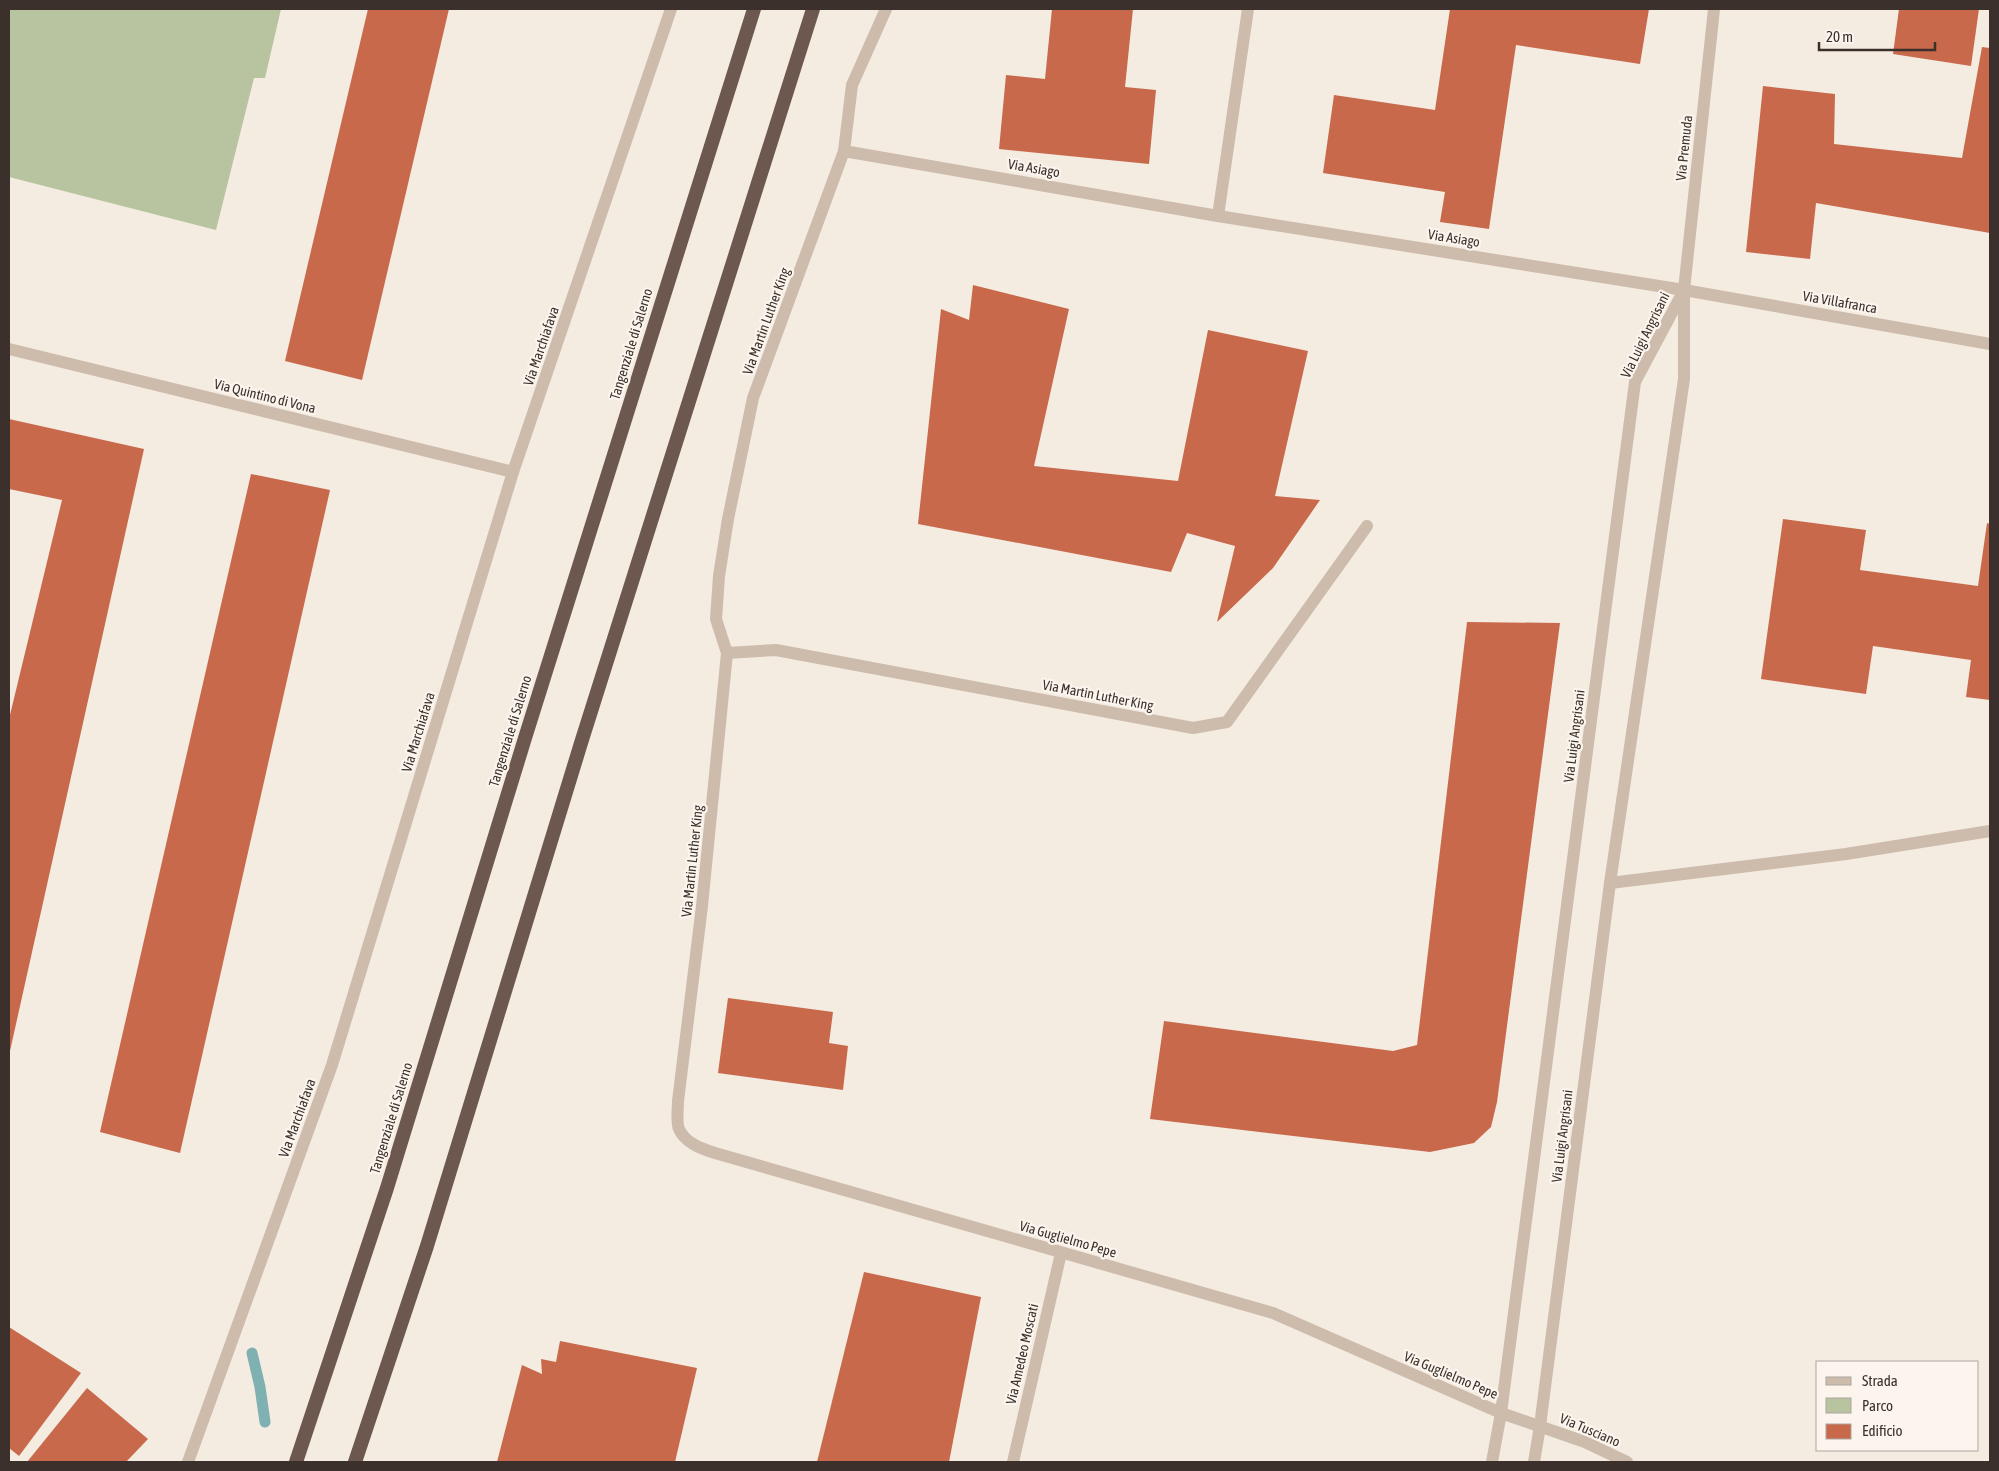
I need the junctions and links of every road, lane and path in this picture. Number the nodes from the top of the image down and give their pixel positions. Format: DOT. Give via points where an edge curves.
graph roads {
  1 [pos="671,9"];
  2 [pos="754,9"];
  3 [pos="813,9"];
  4 [pos="886,9"];
  5 [pos="1248,9"];
  6 [pos="1714,9"];
  7 [pos="844,151"];
  8 [pos="1218,216"];
  9 [pos="1684,290"];
  10 [pos="1990,344"];
  11 [pos="9,349"];
  12 [pos="514,472"];
  13 [pos="1367,526"];
  14 [pos="727,653"];
  15 [pos="1990,831"];
  16 [pos="1610,883"];
  17 [pos="681,1072"];
  18 [pos="1061,1253"];
  19 [pos="1501,1413"];
  20 [pos="1540,1426"];
  21 [pos="188,1462"];
  22 [pos="296,1462"];
  23 [pos="355,1462"];
  24 [pos="1013,1462"];
  25 [pos="1492,1462"];
  26 [pos="1534,1462"];
  27 [pos="1627,1462"];
  1 -- 12 [label="street, Via Marchiafava"];
  2 -- 22 [label="highway, Tangenziale di Salerno" via="387,1188"];
  3 -- 23 [label="highway" via="584,734 427,1246"];
  4 -- 7 [label="street, Via Martin Luther King" via="852,85"];
  5 -- 8 [label="street"];
  6 -- 9 [label="street, Via Premuda"];
  7 -- 8 [label="street, Via Asiago"];
  7 -- 14 [label="street, Via Martin Luther King" via="754,398 719,576 716,619"];
  8 -- 9 [label="street, Via Asiago"];
  9 -- 10 [label="street, Via Villafranca"];
  9 -- 16 [label="street, Via Luigi Angrisani" via="1684,379"];
  9 -- 19 [label="street, Via Luigi Angrisani" via="1636,382"];
  11 -- 12 [label="street, Via Quintino di Vona"];
  12 -- 21 [label="street, Via Marchiafava" via="332,1065"];
  13 -- 14 [label="street, Via Martin Luther King" via="1227,722 1193,728 776,650"];
  14 -- 17 [label="street, Via Martin Luther King" via="702,906"];
  15 -- 16 [label="street" via="1846,854"];
  16 -- 20 [label="street, Via Luigi Angrisani"];
  17 -- 18 [label="street, Via Guglielmo Pepe" via="678,1128 696,1146"];
  18 -- 19 [label="street, Via Guglielmo Pepe" via="1273,1313"];
  18 -- 24 [label="street, Via Amedeo Moscati"];
  19 -- 20 [label="street"];
  19 -- 25 [label="street, Via Luigi Angrisani"];
  20 -- 26 [label="street, Via Luigi Angrisani"];
  20 -- 27 [label="street, Via Tusciano"];
}
